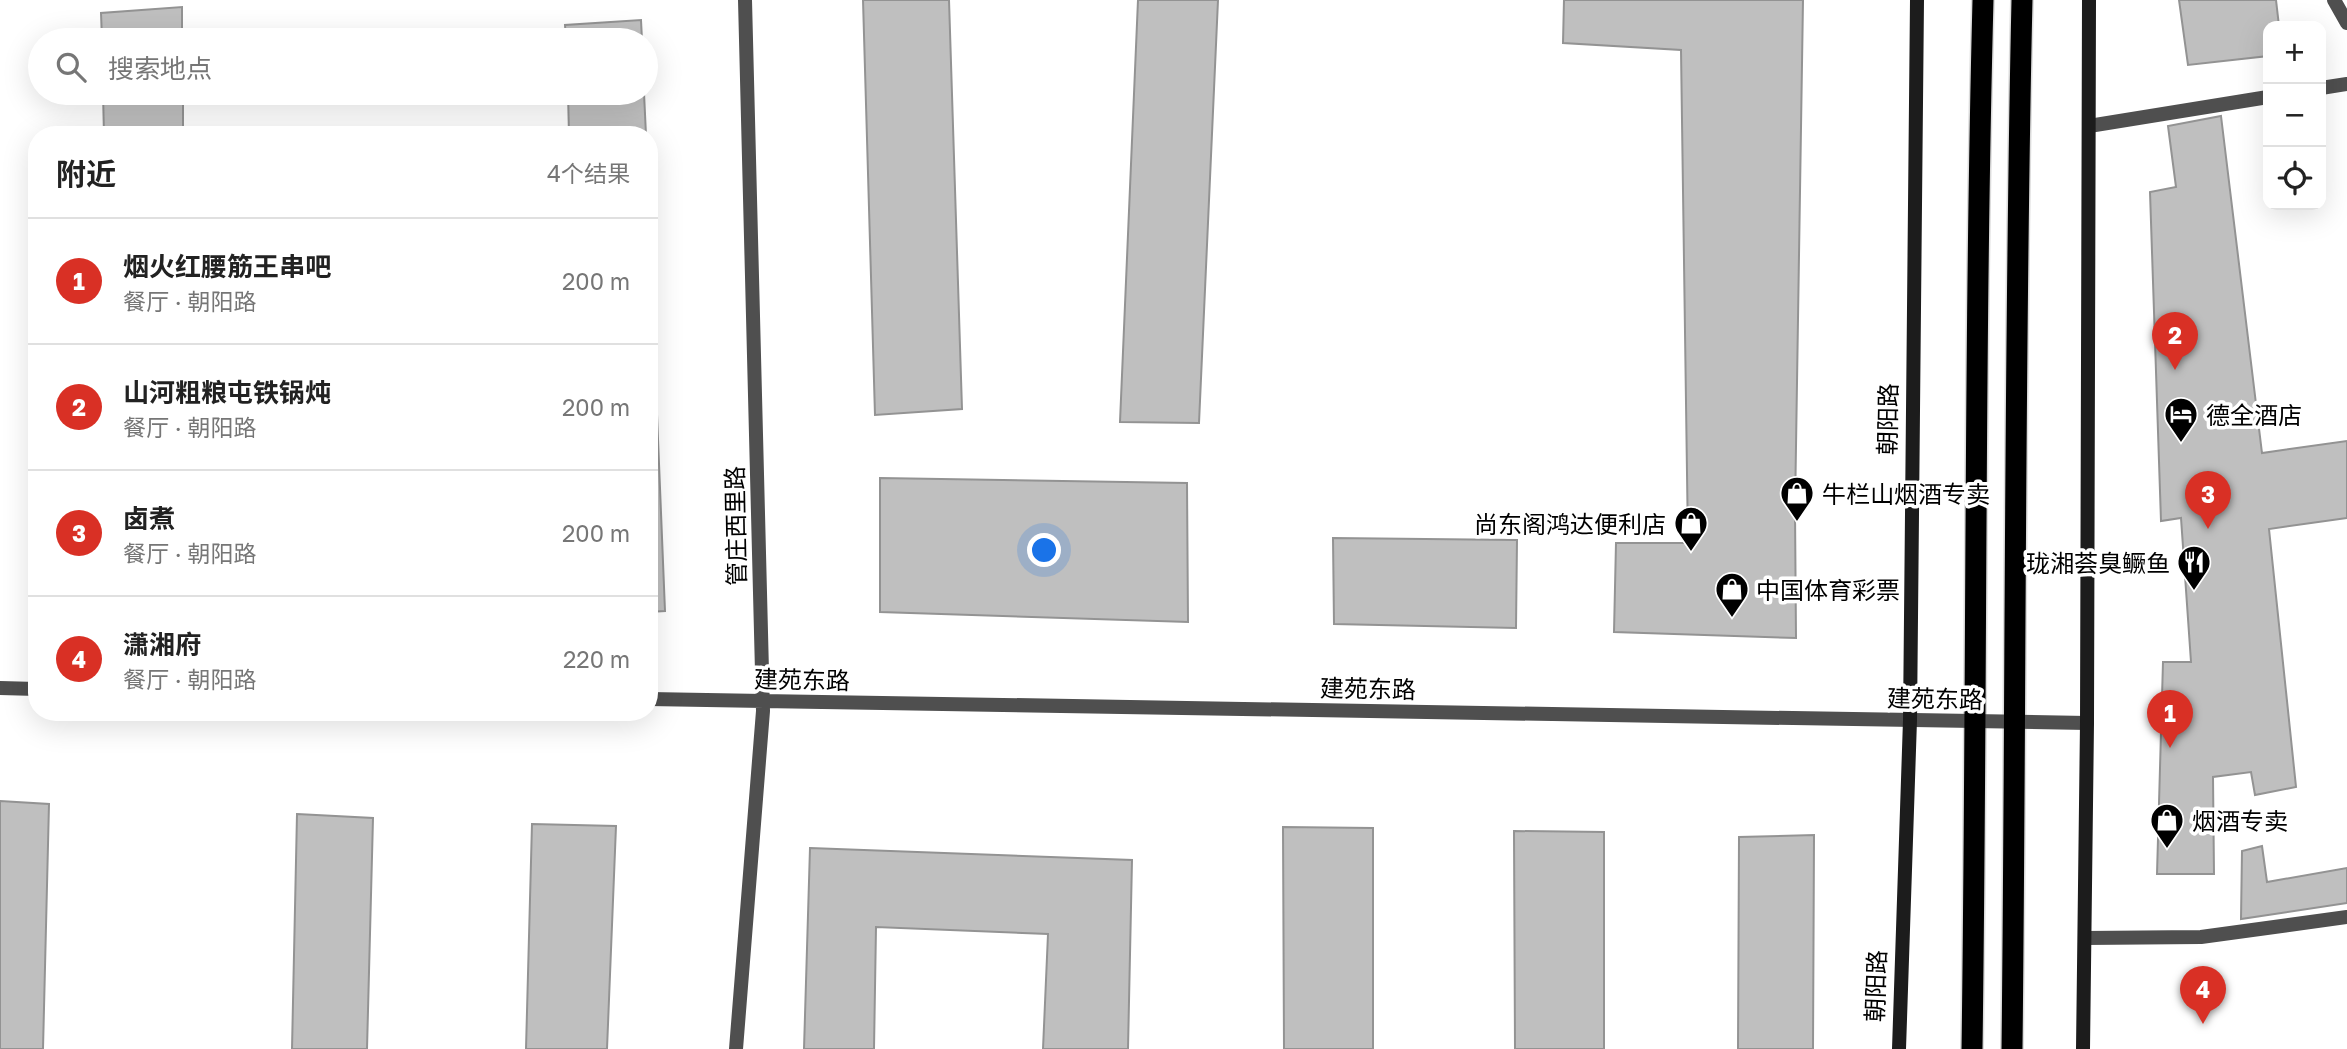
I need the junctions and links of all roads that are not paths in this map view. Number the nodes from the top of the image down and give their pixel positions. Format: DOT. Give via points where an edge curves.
graph roads {
  1 [pos="745,0"];
  2 [pos="1917,0"];
  3 [pos="1983,0"];
  4 [pos="2022,0"];
  5 [pos="2089,0"];
  6 [pos="2334,0"];
  7 [pos="2347,23"];
  8 [pos="2347,84"];
  9 [pos="2326,87"];
  10 [pos="2263,98"];
  11 [pos="2089,126"];
  12 [pos="0,688"];
  13 [pos="28,689"];
  14 [pos="658,699"];
  15 [pos="762,701"];
  16 [pos="1910,720"];
  17 [pos="1976,721"];
  18 [pos="2016,722"];
  19 [pos="2087,723"];
  20 [pos="2347,917"];
  21 [pos="2085,938"];
  22 [pos="736,1049"];
  23 [pos="1899,1049"];
  24 [pos="1972,1049"];
  25 [pos="2012,1049"];
  26 [pos="2083,1049"];
  1 -- 15 [label="street, 管庄西里路"];
  2 -- 16 [label="street, 朝阳路"];
  3 -- 17 [label="highway"];
  4 -- 18 [label="highway"];
  5 -- 11 [label="street"];
  6 -- 7 [label="street"];
  8 -- 9 [label="street"];
  10 -- 11 [label="street"];
  11 -- 19 [label="street"];
  12 -- 13 [label="street"];
  14 -- 15 [label="street, 建苑东路"];
  15 -- 16 [label="street, 建苑东路"];
  15 -- 22 [label="street, 管庄西里路"];
  16 -- 17 [label="street, 建苑东路"];
  16 -- 23 [label="street, 朝阳路"];
  17 -- 18 [label="street, 建苑东路"];
  17 -- 24 [label="highway"];
  18 -- 19 [label="street, 建苑东路"];
  18 -- 25 [label="highway"];
  19 -- 21 [label="street"];
  20 -- 21 [label="street" via="2201,937"];
  21 -- 26 [label="street"];
}
